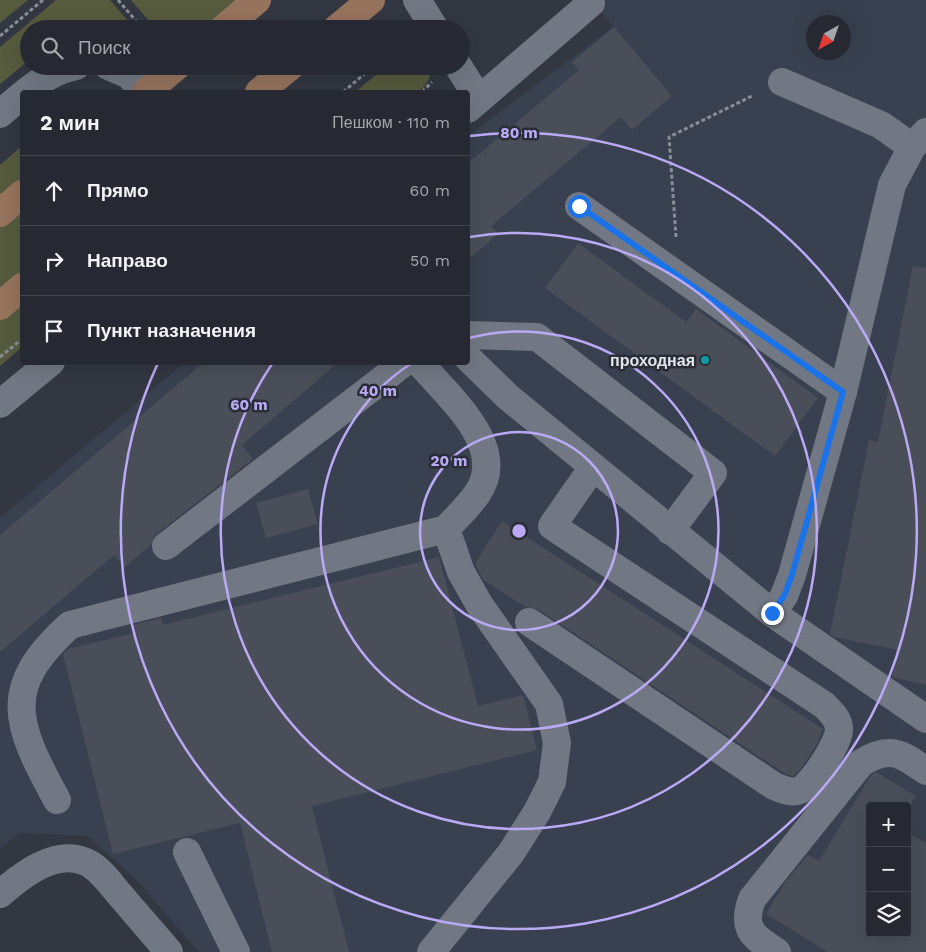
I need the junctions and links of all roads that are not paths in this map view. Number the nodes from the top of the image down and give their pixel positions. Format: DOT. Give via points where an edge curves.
graph roads {
  1 [pos="258,0"];
  2 [pos="371,0"];
  3 [pos="417,0"];
  4 [pos="591,3"];
  5 [pos="234,20"];
  6 [pos="347,20"];
  7 [pos="429,20"];
  8 [pos="52,75"];
  9 [pos="129,75"];
  10 [pos="166,75"];
  11 [pos="280,75"];
  12 [pos="462,75"];
  13 [pos="782,82"];
  14 [pos="29,90"];
  15 [pos="143,90"];
  16 [pos="147,90"];
  17 [pos="261,90"];
  18 [pos="467,90"];
  19 [pos="20,97"];
  20 [pos="473,104"];
  21 [pos="0,114"];
  22 [pos="919,139"];
  23 [pos="20,196"];
  24 [pos="579,206"];
  25 [pos="0,213"];
  26 [pos="20,289"];
  27 [pos="0,306"];
  28 [pos="470,335"];
  29 [pos="470,360"];
  30 [pos="47,365"];
  31 [pos="401,365"];
  32 [pos="422,365"];
  33 [pos="843,392"];
  34 [pos="0,404"];
  35 [pos="593,467"];
  36 [pos="446,529"];
  37 [pos="670,531"];
  38 [pos="166,546"];
  39 [pos="772,613"];
  40 [pos="529,622"];
  41 [pos="926,719"];
  42 [pos="926,771"];
  43 [pos="57,800"];
  44 [pos="187,852"];
  45 [pos="0,894"];
  46 [pos="169,952"];
  47 [pos="236,952"];
  48 [pos="431,952"];
  49 [pos="777,952"];
  1 -- 5 [label="main road"];
  2 -- 6 [label="main road"];
  3 -- 7 [label="street"];
  4 -- 20 [label="street"];
  8 -- 14 [label="street"];
  9 -- 15 [label="street"];
  10 -- 16 [label="main road"];
  11 -- 17 [label="main road"];
  12 -- 18 [label="street"];
  13 -- 22 [label="street"];
  19 -- 21 [label="street"];
  22 -- 33 [label="street" via="892,185"];
  23 -- 25 [label="main road"];
  24 -- 33 [label="street"];
  26 -- 27 [label="main road"];
  28 -- 37 [label="street" via="537,338 713,472"];
  29 -- 35 [label="street" via="508,397"];
  30 -- 34 [label="street"];
  31 -- 38 [label="street"];
  32 -- 36 [label="street" via="478,432 487,454 486,474 477,494"];
  33 -- 39 [label="street" via="792,575 784,596"];
  35 -- 37 [label="street"];
  35 -- 40 [label="street" via="552,526 824,706 836,717 839,730 836,742 810,783 800,791 787,792"];
  36 -- 43 [label="street" via="70,625 29,661 18,685 16,709 22,735"];
  36 -- 48 [label="street" via="460,572 549,704 557,743 552,782 537,812 511,853"];
  37 -- 39 [label="street"];
  39 -- 41 [label="street"];
  42 -- 49 [label="street" via="892,751 874,754 860,763 752,899 746,914 750,930"];
  44 -- 47 [label="street"];
  45 -- 46 [label="street" via="23,875 44,864 64,858 85,861 101,873"];
}
